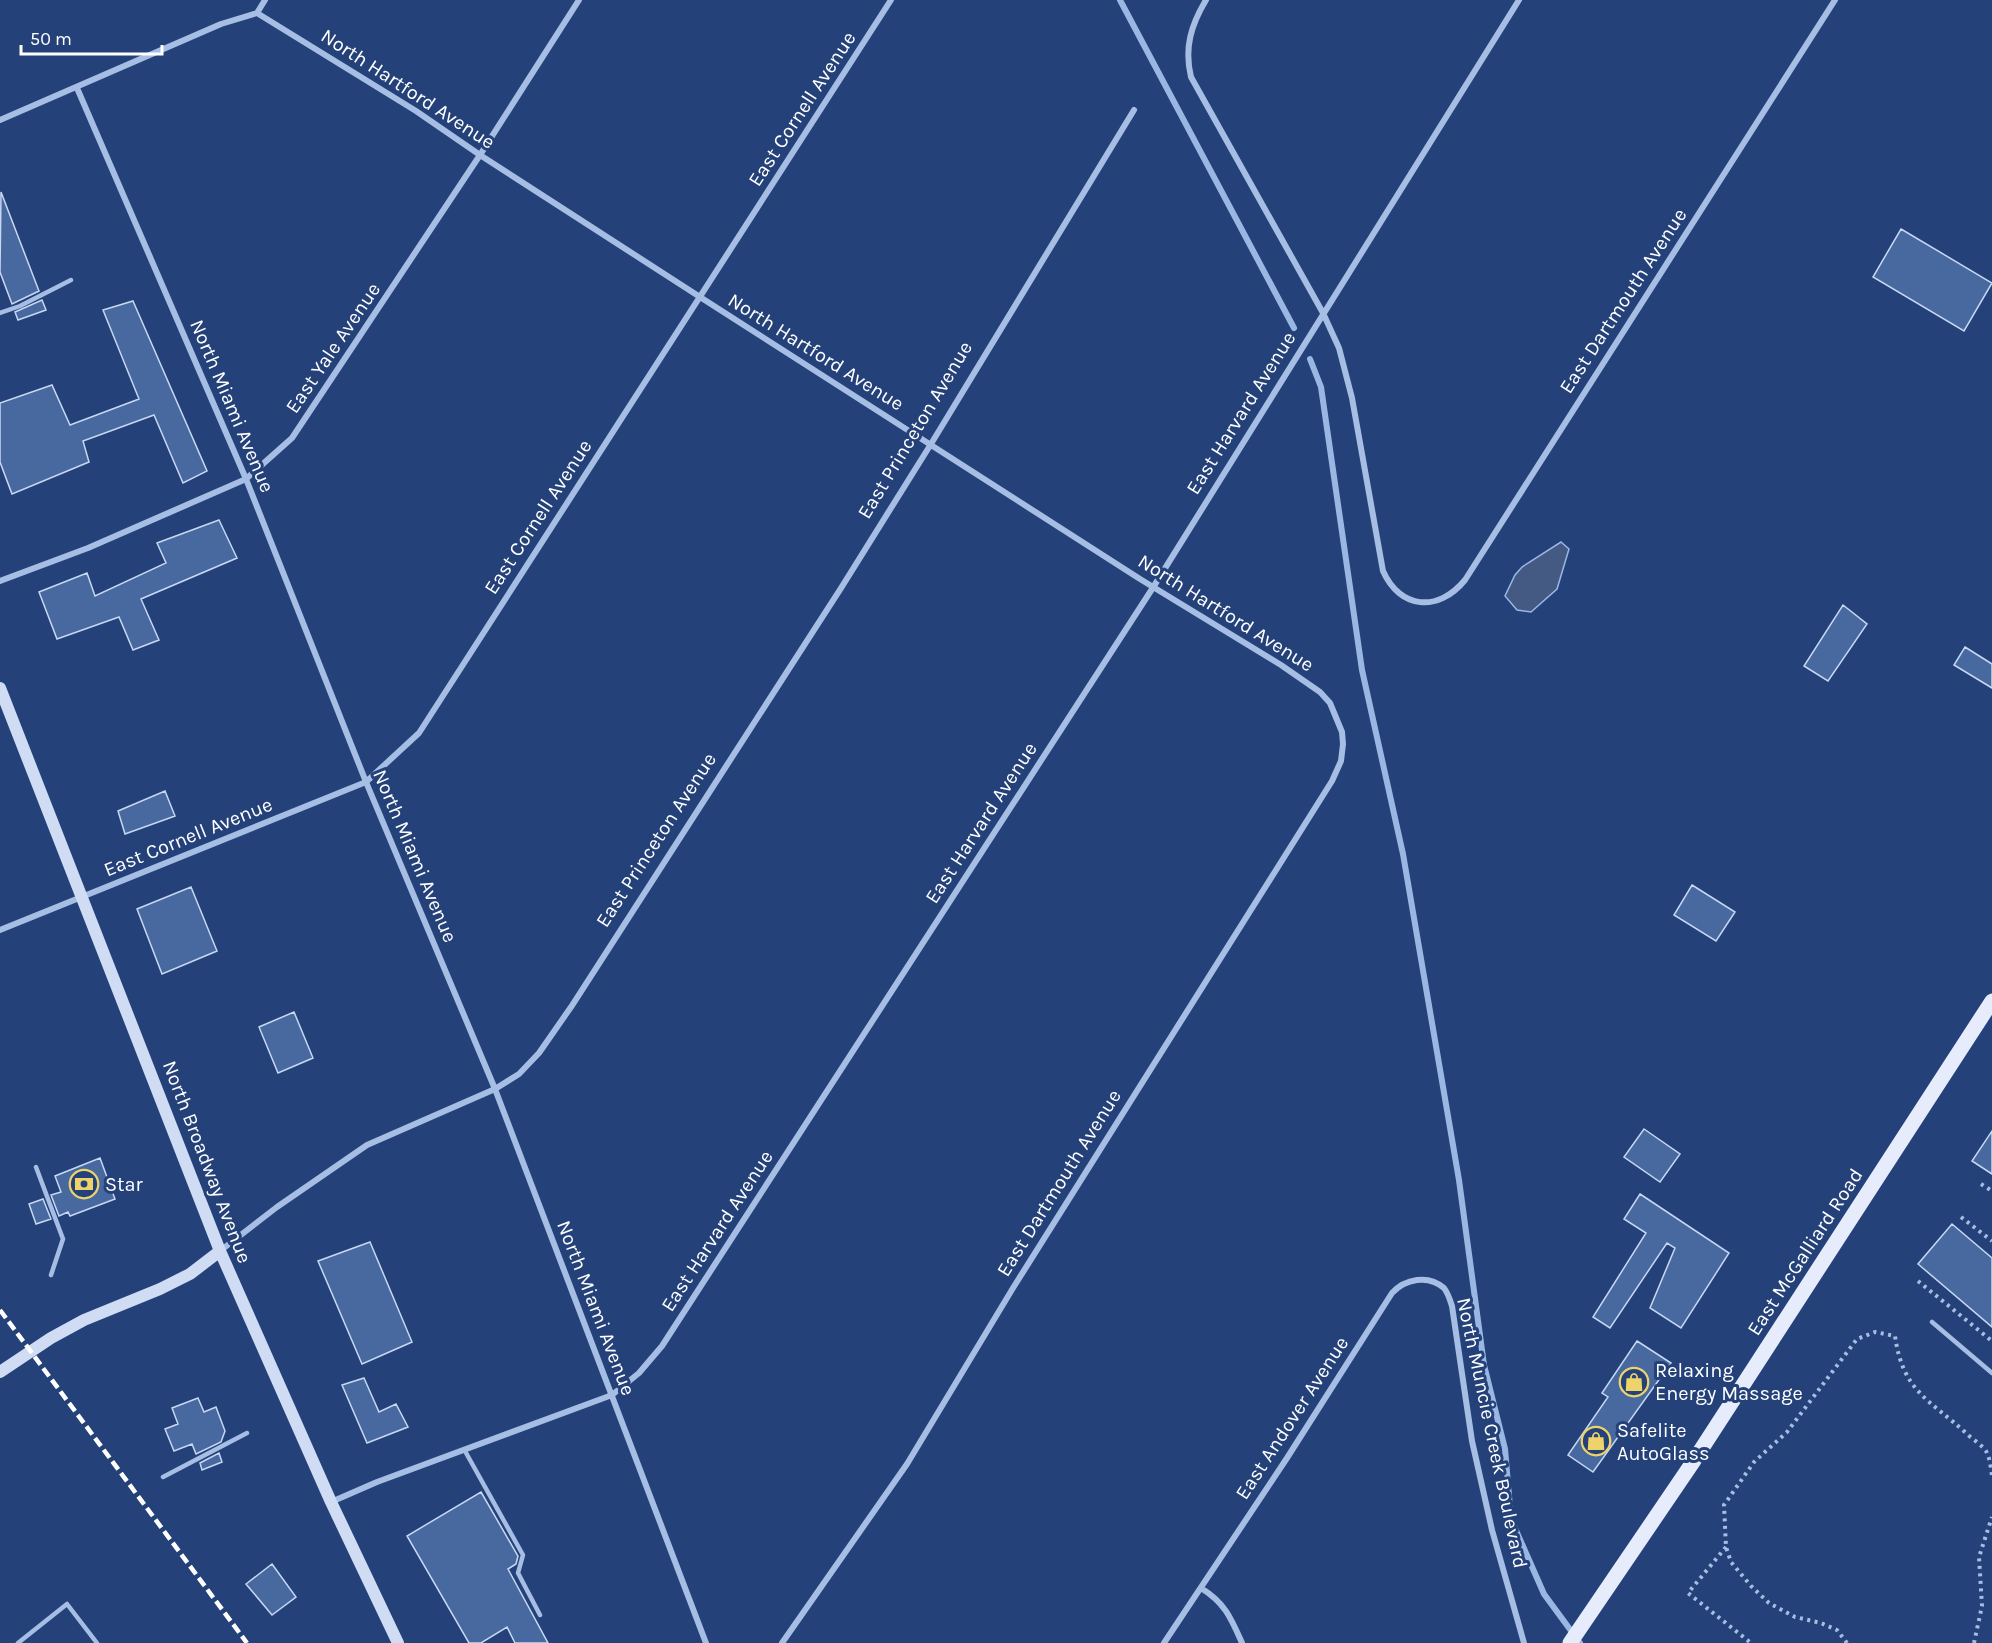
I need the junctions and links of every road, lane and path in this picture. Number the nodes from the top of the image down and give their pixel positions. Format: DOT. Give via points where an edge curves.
graph roads {
  1 [pos="265,0"];
  2 [pos="579,0"];
  3 [pos="891,0"];
  4 [pos="1206,0"];
  5 [pos="1520,0"];
  6 [pos="1835,0"];
  7 [pos="257,13"];
  8 [pos="76,88"];
  9 [pos="1134,110"];
  10 [pos="0,120"];
  11 [pos="480,155"];
  12 [pos="70,280"];
  13 [pos="700,297"];
  14 [pos="0,313"];
  15 [pos="1323,313"];
  16 [pos="931,444"];
  17 [pos="246,479"];
  18 [pos="0,581"];
  19 [pos="1154,586"];
  20 [pos="0,687"];
  21 [pos="1342,732"];
  22 [pos="366,782"];
  23 [pos="82,898"];
  24 [pos="0,930"];
  25 [pos="1992,1001"];
  26 [pos="495,1089"];
  27 [pos="36,1167"];
  28 [pos="1981,1184"];
  29 [pos="1992,1191"];
  30 [pos="1961,1216"];
  31 [pos="1992,1242"];
  32 [pos="220,1251"];
  33 [pos="51,1275"];
  34 [pos="1420,1280"];
  35 [pos="1918,1281"];
  36 [pos="1932,1322"];
  37 [pos="1992,1341"];
  38 [pos="0,1372"];
  39 [pos="1992,1373"];
  40 [pos="612,1395"];
  41 [pos="247,1433"];
  42 [pos="465,1451"];
  43 [pos="1992,1476"];
  44 [pos="163,1477"];
  45 [pos="331,1502"];
  46 [pos="1992,1516"];
  47 [pos="1726,1547"];
  48 [pos="1201,1588"];
  49 [pos="540,1615"];
  50 [pos="18,1643"];
  51 [pos="97,1643"];
  52 [pos="398,1643"];
  53 [pos="706,1643"];
  54 [pos="782,1643"];
  55 [pos="1164,1643"];
  56 [pos="1242,1643"];
  57 [pos="1524,1643"];
  58 [pos="1570,1643"];
  59 [pos="1751,1643"];
  60 [pos="1847,1643"];
  61 [pos="1974,1643"];
  1 -- 7 [label="street"];
  2 -- 11 [label="street, East Yale Avenue"];
  3 -- 13 [label="street, East Cornell Avenue"];
  4 -- 15 [label="street" via="1191,30 1187,53 1191,77"];
  5 -- 15 [label="street, East Harvard Avenue"];
  6 -- 15 [label="street, East Dartmouth Avenue" via="1465,580 1449,596 1437,601 1413,601 1389,585 1383,571 1352,398 1339,348"];
  7 -- 8 [label="street" via="221,24"];
  7 -- 11 [label="street, North Hartford Avenue"];
  8 -- 10 [label="street"];
  8 -- 17 [label="street, North Miami Avenue"];
  9 -- 16 [label="street, East Princeton Avenue"];
  11 -- 13 [label="street, North Hartford Avenue"];
  11 -- 17 [label="street, East Yale Avenue" via="292,438"];
  12 -- 14 [label="lane"];
  13 -- 16 [label="street, North Hartford Avenue"];
  13 -- 22 [label="street, East Cornell Avenue" via="419,733"];
  15 -- 19 [label="street, East Harvard Avenue"];
  16 -- 19 [label="street, North Hartford Avenue"];
  16 -- 26 [label="street, East Princeton Avenue" via="572,1007 529,1065"];
  17 -- 18 [label="street, East Yale Avenue" via="88,548"];
  17 -- 22 [label="street, North Miami Avenue"];
  19 -- 21 [label="street, North Hartford Avenue" via="1320,692 1330,703"];
  19 -- 40 [label="street, East Harvard Avenue" via="662,1346 639,1373"];
  20 -- 23 [label="main road, North Broadway Avenue"];
  21 -- 54 [label="street, East Dartmouth Avenue" via="1341,761 1332,781 1025,1268 908,1464"];
  22 -- 23 [label="street, East Cornell Avenue"];
  22 -- 26 [label="street, North Miami Avenue"];
  23 -- 24 [label="street, East Cornell Avenue"];
  23 -- 32 [label="main road, North Broadway Avenue"];
  25 -- 58 [label="main road, East McGalliard Road" via="1693,1462"];
  26 -- 32 [label="street, East Princeton Avenue" via="367,1145"];
  26 -- 40 [label="street, North Miami Avenue"];
  27 -- 33 [label="lane" via="63,1239"];
  28 -- 29 [label="path"];
  30 -- 31 [label="path"];
  32 -- 38 [label="main road, East Princeton Avenue" via="190,1274 84,1320"];
  32 -- 45 [label="main road, North Broadway Avenue"];
  34 -- 48 [label="street, East Andover Avenue" via="1407,1281 1392,1293"];
  34 -- 57 [label="street, North Muncie Creek Boulevard" via="1443,1288 1452,1306 1475,1452"];
  35 -- 37 [label="path"];
  36 -- 39 [label="lane"];
  40 -- 42 [label="street, East Harvard Avenue"];
  40 -- 53 [label="street, North Miami Avenue"];
  41 -- 44 [label="lane"];
  42 -- 45 [label="street, East Harvard Avenue"];
  42 -- 49 [label="lane" via="523,1555 518,1573"];
  43 -- 47 [label="path" via="1987,1452 1922,1397 1906,1376 1894,1336 1875,1332 1857,1339 1787,1432 1754,1462 1741,1480 1724,1505"];
  45 -- 52 [label="main road, North Broadway Avenue"];
  46 -- 61 [label="path" via="1979,1557 1982,1606"];
  47 -- 59 [label="path" via="1688,1593"];
  47 -- 60 [label="path" via="1731,1562 1769,1603 1794,1617 1837,1630"];
  48 -- 55 [label="street, East Andover Avenue"];
  48 -- 56 [label="street" via="1229,1612"];
  50 -- 51 [label="lane" via="67,1604"];
}
